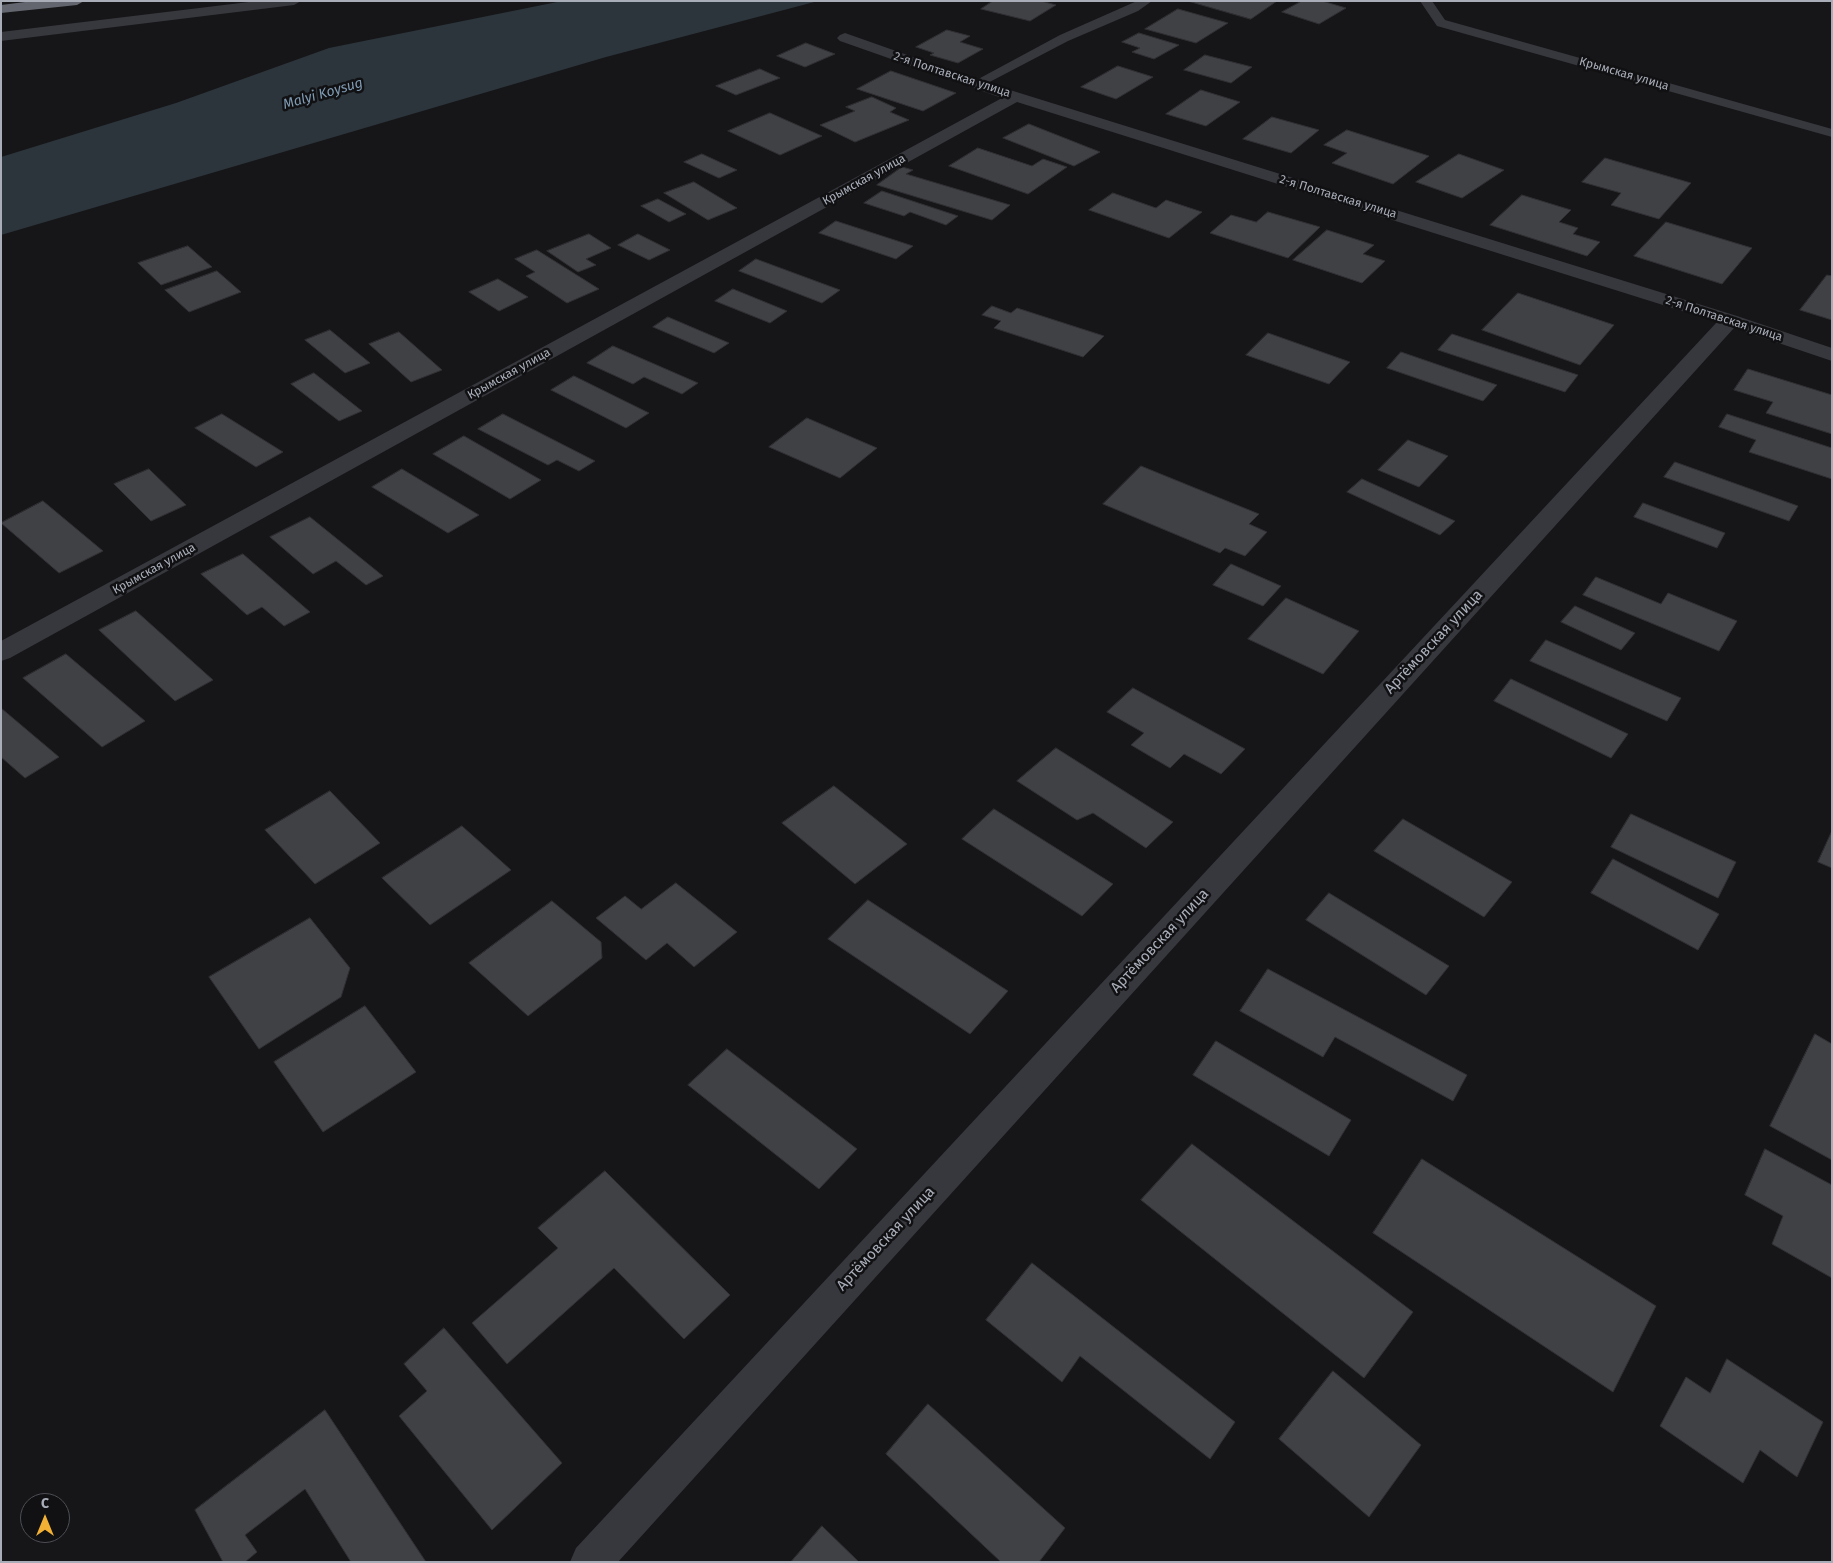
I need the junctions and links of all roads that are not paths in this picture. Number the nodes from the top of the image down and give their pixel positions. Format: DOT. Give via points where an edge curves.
graph roads {
  1 [pos="78,1"];
  2 [pos="294,1"];
  3 [pos="1146,1"];
  4 [pos="1426,1"];
  5 [pos="1,9"];
  6 [pos="1,36"];
  7 [pos="845,38"];
  8 [pos="975,84"];
  9 [pos="1017,96"];
  10 [pos="1832,133"];
  11 [pos="1730,320"];
  12 [pos="1832,355"];
  13 [pos="1,652"];
  14 [pos="590,1562"];
  1 -- 5 [label="highway"];
  2 -- 6 [label="street"];
  3 -- 8 [label="lane" via="1064,38"];
  4 -- 10 [label="lane, Крымская улица" via="1441,23"];
  7 -- 8 [label="street, 2-я Полтавская улица"];
  8 -- 9 [label="street, 2-я Полтавская улица"];
  9 -- 11 [label="street, 2-я Полтавская улица"];
  9 -- 13 [label="street, Крымская улица"];
  11 -- 12 [label="street, 2-я Полтавская улица"];
  11 -- 14 [label="street, Артёмовская улица"];
}
